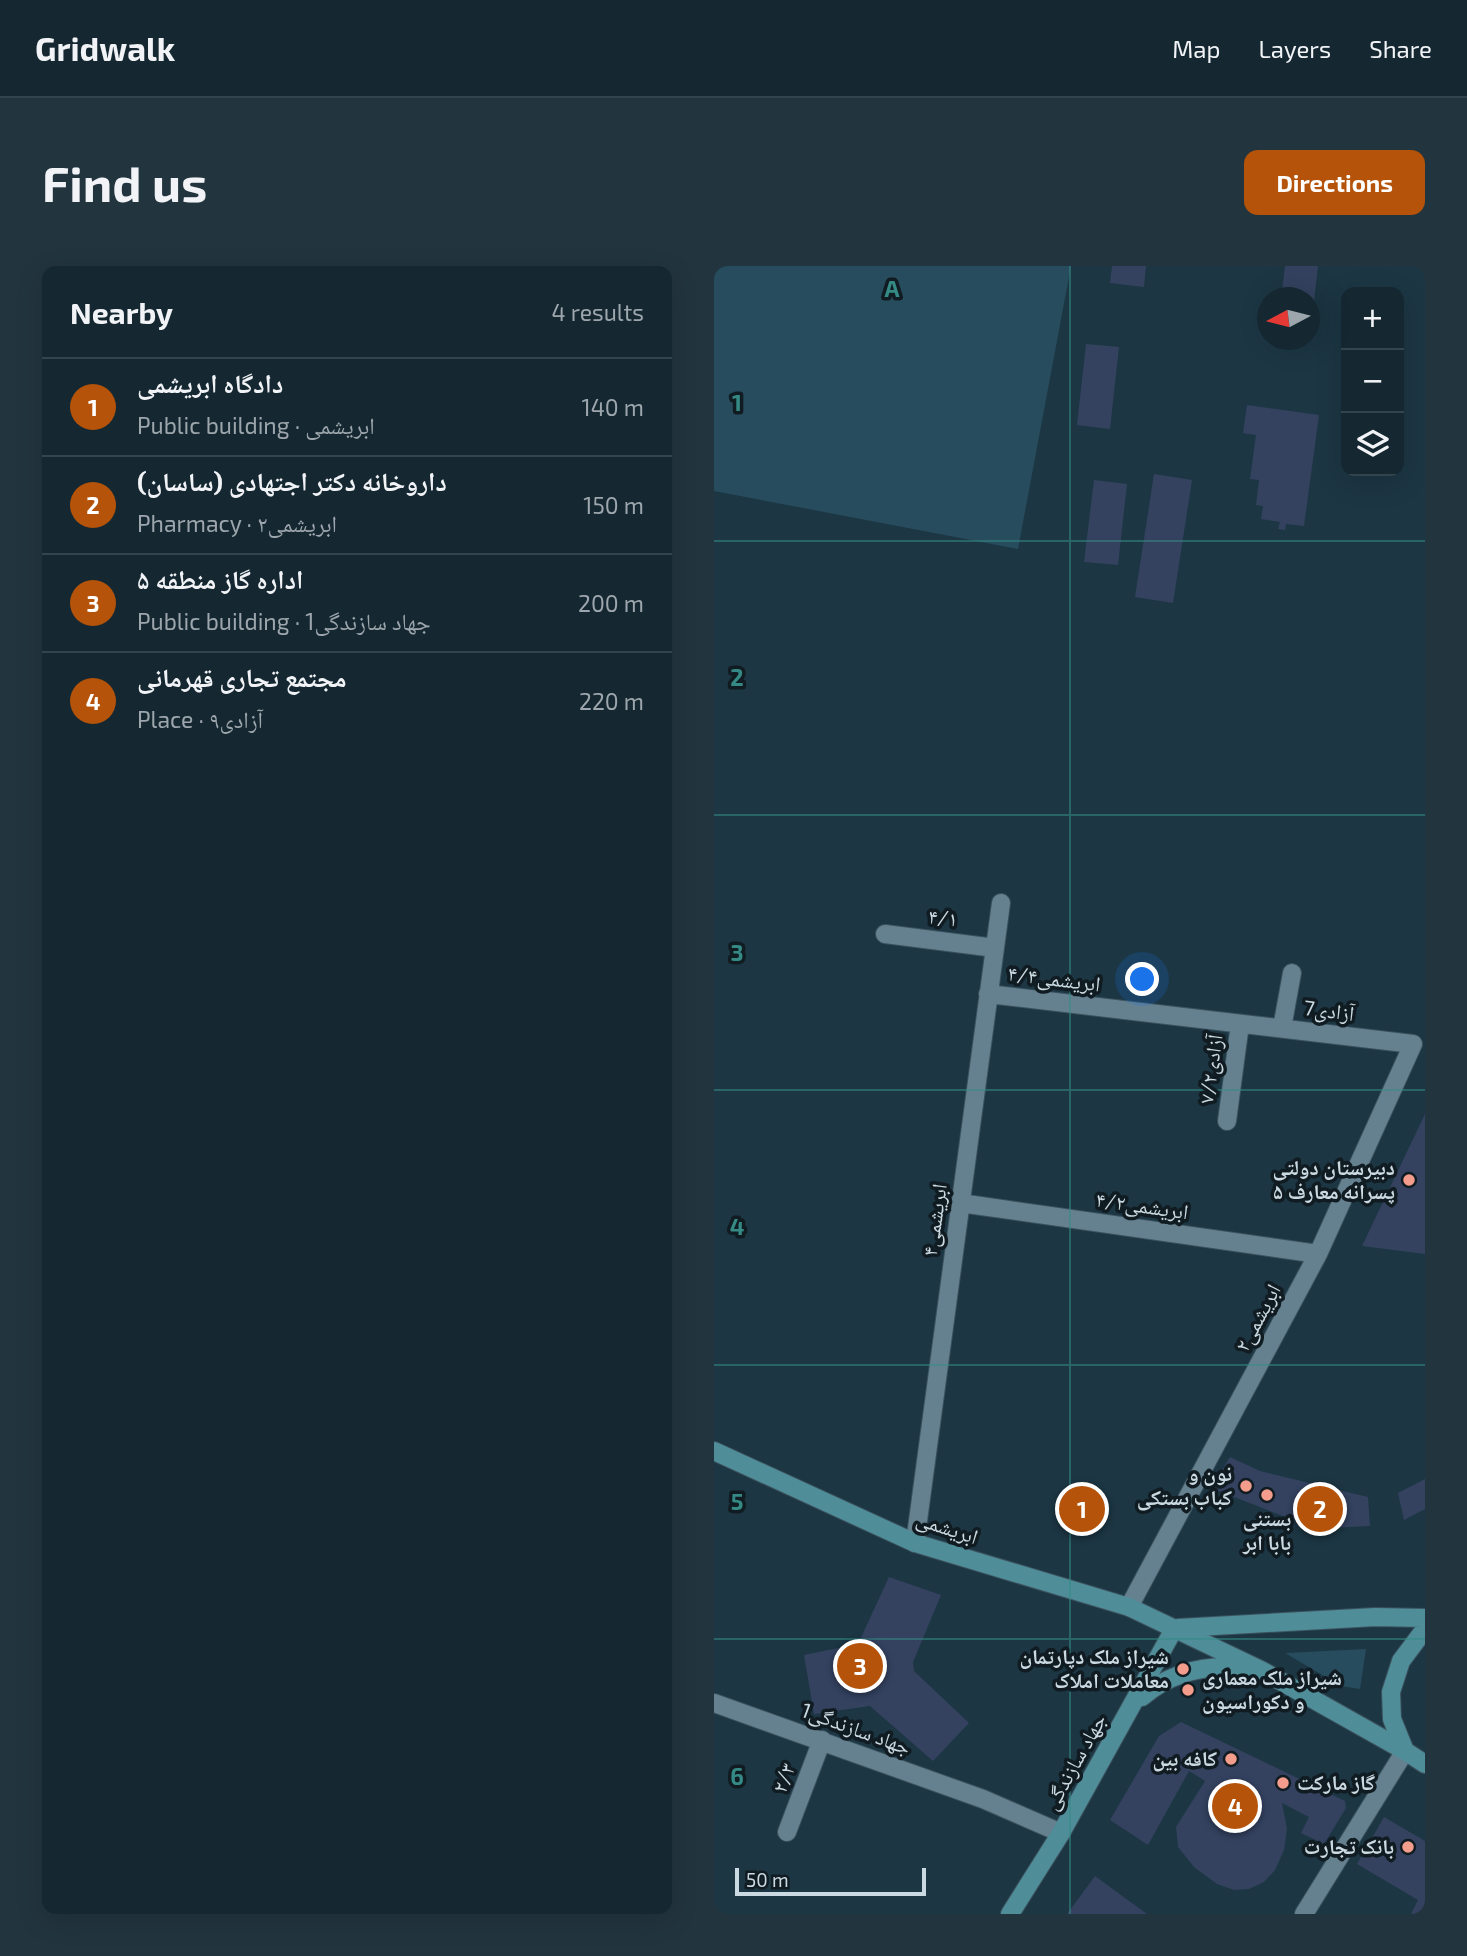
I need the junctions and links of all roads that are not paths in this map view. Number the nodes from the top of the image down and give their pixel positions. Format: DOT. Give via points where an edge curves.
graph roads {
  1 [pos="1000,903"];
  2 [pos="885,934"];
  3 [pos="995,948"];
  4 [pos="1292,973"];
  5 [pos="988,994"];
  6 [pos="1240,1024"];
  7 [pos="1282,1028"];
  8 [pos="1419,1039"];
  9 [pos="1227,1121"];
  10 [pos="960,1203"];
  11 [pos="1318,1254"];
  12 [pos="714,1451"];
  13 [pos="915,1543"];
  14 [pos="1129,1607"];
  15 [pos="1425,1618"];
  16 [pos="1174,1629"];
  17 [pos="1425,1629"];
  18 [pos="1261,1670"];
  19 [pos="714,1703"];
  20 [pos="1134,1704"];
  21 [pos="822,1740"];
  22 [pos="1405,1751"];
  23 [pos="1425,1764"];
  24 [pos="787,1832"];
  25 [pos="1061,1833"];
  26 [pos="1010,1914"];
  27 [pos="1304,1914"];
  1 -- 3 [label="street, ابریشمی۴"];
  2 -- 3 [label="street, ۴/۱"];
  3 -- 5 [label="street, ابریشمی۴"];
  4 -- 7 [label="street"];
  5 -- 6 [label="street, ابریشمی۴/۴"];
  5 -- 10 [label="street, ابریشمی۴"];
  6 -- 7 [label="street, 7آزادی"];
  6 -- 9 [label="street, ۷/۲آزادی"];
  7 -- 8 [label="street, 7آزادی"];
  8 -- 11 [label="street, ابریشمی۲"];
  10 -- 11 [label="street, ابریشمی۴/۲"];
  10 -- 13 [label="street, ابریشمی۴"];
  11 -- 14 [label="street, ابریشمی۲"];
  12 -- 13 [label="main road, ابریشمی"];
  13 -- 14 [label="main road, ابریشمی"];
  14 -- 16 [label="main road, ابریشمی"];
  15 -- 16 [label="main road"];
  16 -- 18 [label="main road, ابریشمی"];
  16 -- 20 [label="main road, جهاد سازندگی"];
  17 -- 22 [label="main road" via="1401,1661 1391,1692 1392,1719"];
  18 -- 20 [label="main road" via="1198,1669 1164,1681"];
  18 -- 22 [label="main road, ابریشمی"];
  19 -- 21 [label="street, 1جهاد سازندگی"];
  20 -- 25 [label="main road, جهاد سازندگی"];
  21 -- 24 [label="street, ۲/۳"];
  21 -- 25 [label="street, 1جهاد سازندگی"];
  22 -- 23 [label="main road, ابریشمی"];
  22 -- 27 [label="street"];
  25 -- 26 [label="main road, جهاد سازندگی"];
}
